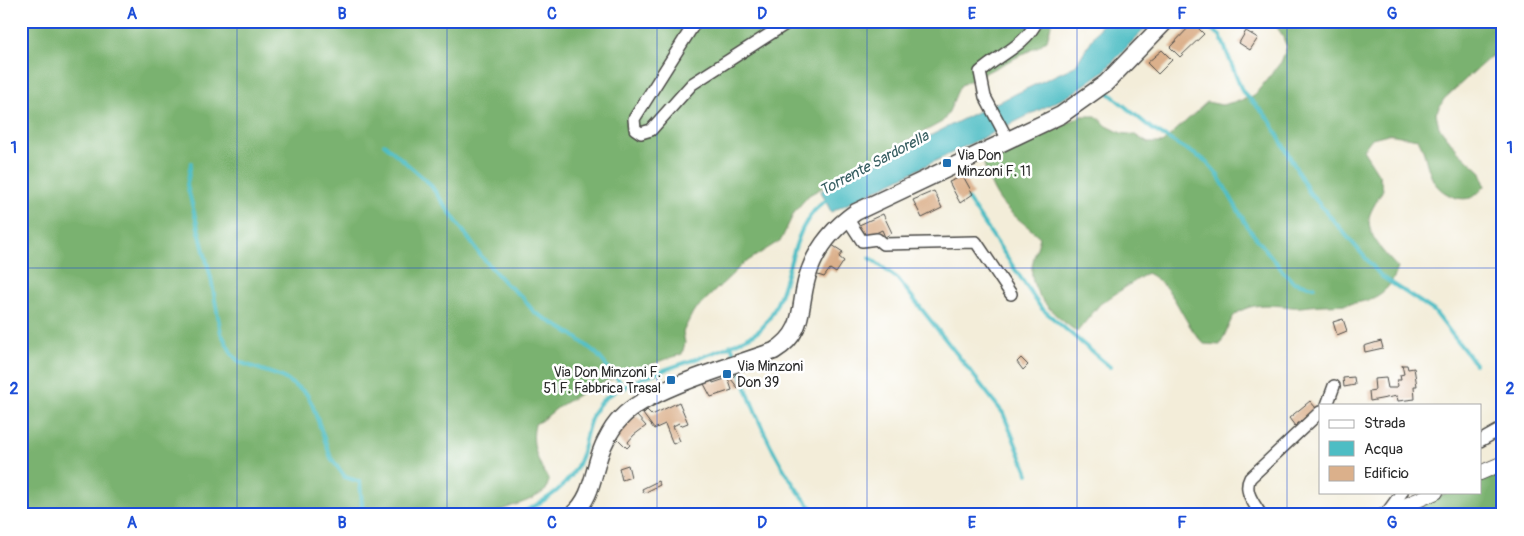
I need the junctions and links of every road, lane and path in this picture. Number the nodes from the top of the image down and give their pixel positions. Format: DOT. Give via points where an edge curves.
graph roads {
  1 [pos="696,21"];
  2 [pos="790,21"];
  3 [pos="1037,21"];
  4 [pos="1166,21"];
  5 [pos="1007,137"];
  6 [pos="847,218"];
  7 [pos="1011,294"];
  8 [pos="1334,386"];
  9 [pos="1327,404"];
  10 [pos="1319,413"];
  11 [pos="1503,428"];
  12 [pos="1482,440"];
  13 [pos="1503,463"];
  14 [pos="1482,472"];
  15 [pos="1400,494"];
  16 [pos="1431,494"];
  17 [pos="1385,514"];
  18 [pos="572,515"];
  19 [pos="1261,515"];
  1 -- 2 [label="street" via="634,119 636,129 641,133 650,130 692,84"];
  3 -- 5 [label="street" via="1026,40 994,59 980,72 985,98"];
  4 -- 5 [label="main road" via="1106,84 1086,99 1061,115"];
  5 -- 6 [label="main road"];
  6 -- 7 [label="street" via="862,241 877,239 883,244 976,242"];
  6 -- 18 [label="main road" via="816,255 806,282 800,318 788,341 774,351 668,390 633,407 611,431 602,447 592,488"];
  8 -- 9 [label="street"];
  10 -- 19 [label="street" via="1246,484 1247,492"];
  11 -- 12 [label="street"];
  13 -- 14 [label="street"];
  15 -- 17 [label="street"];
  16 -- 17 [label="street"];
}
